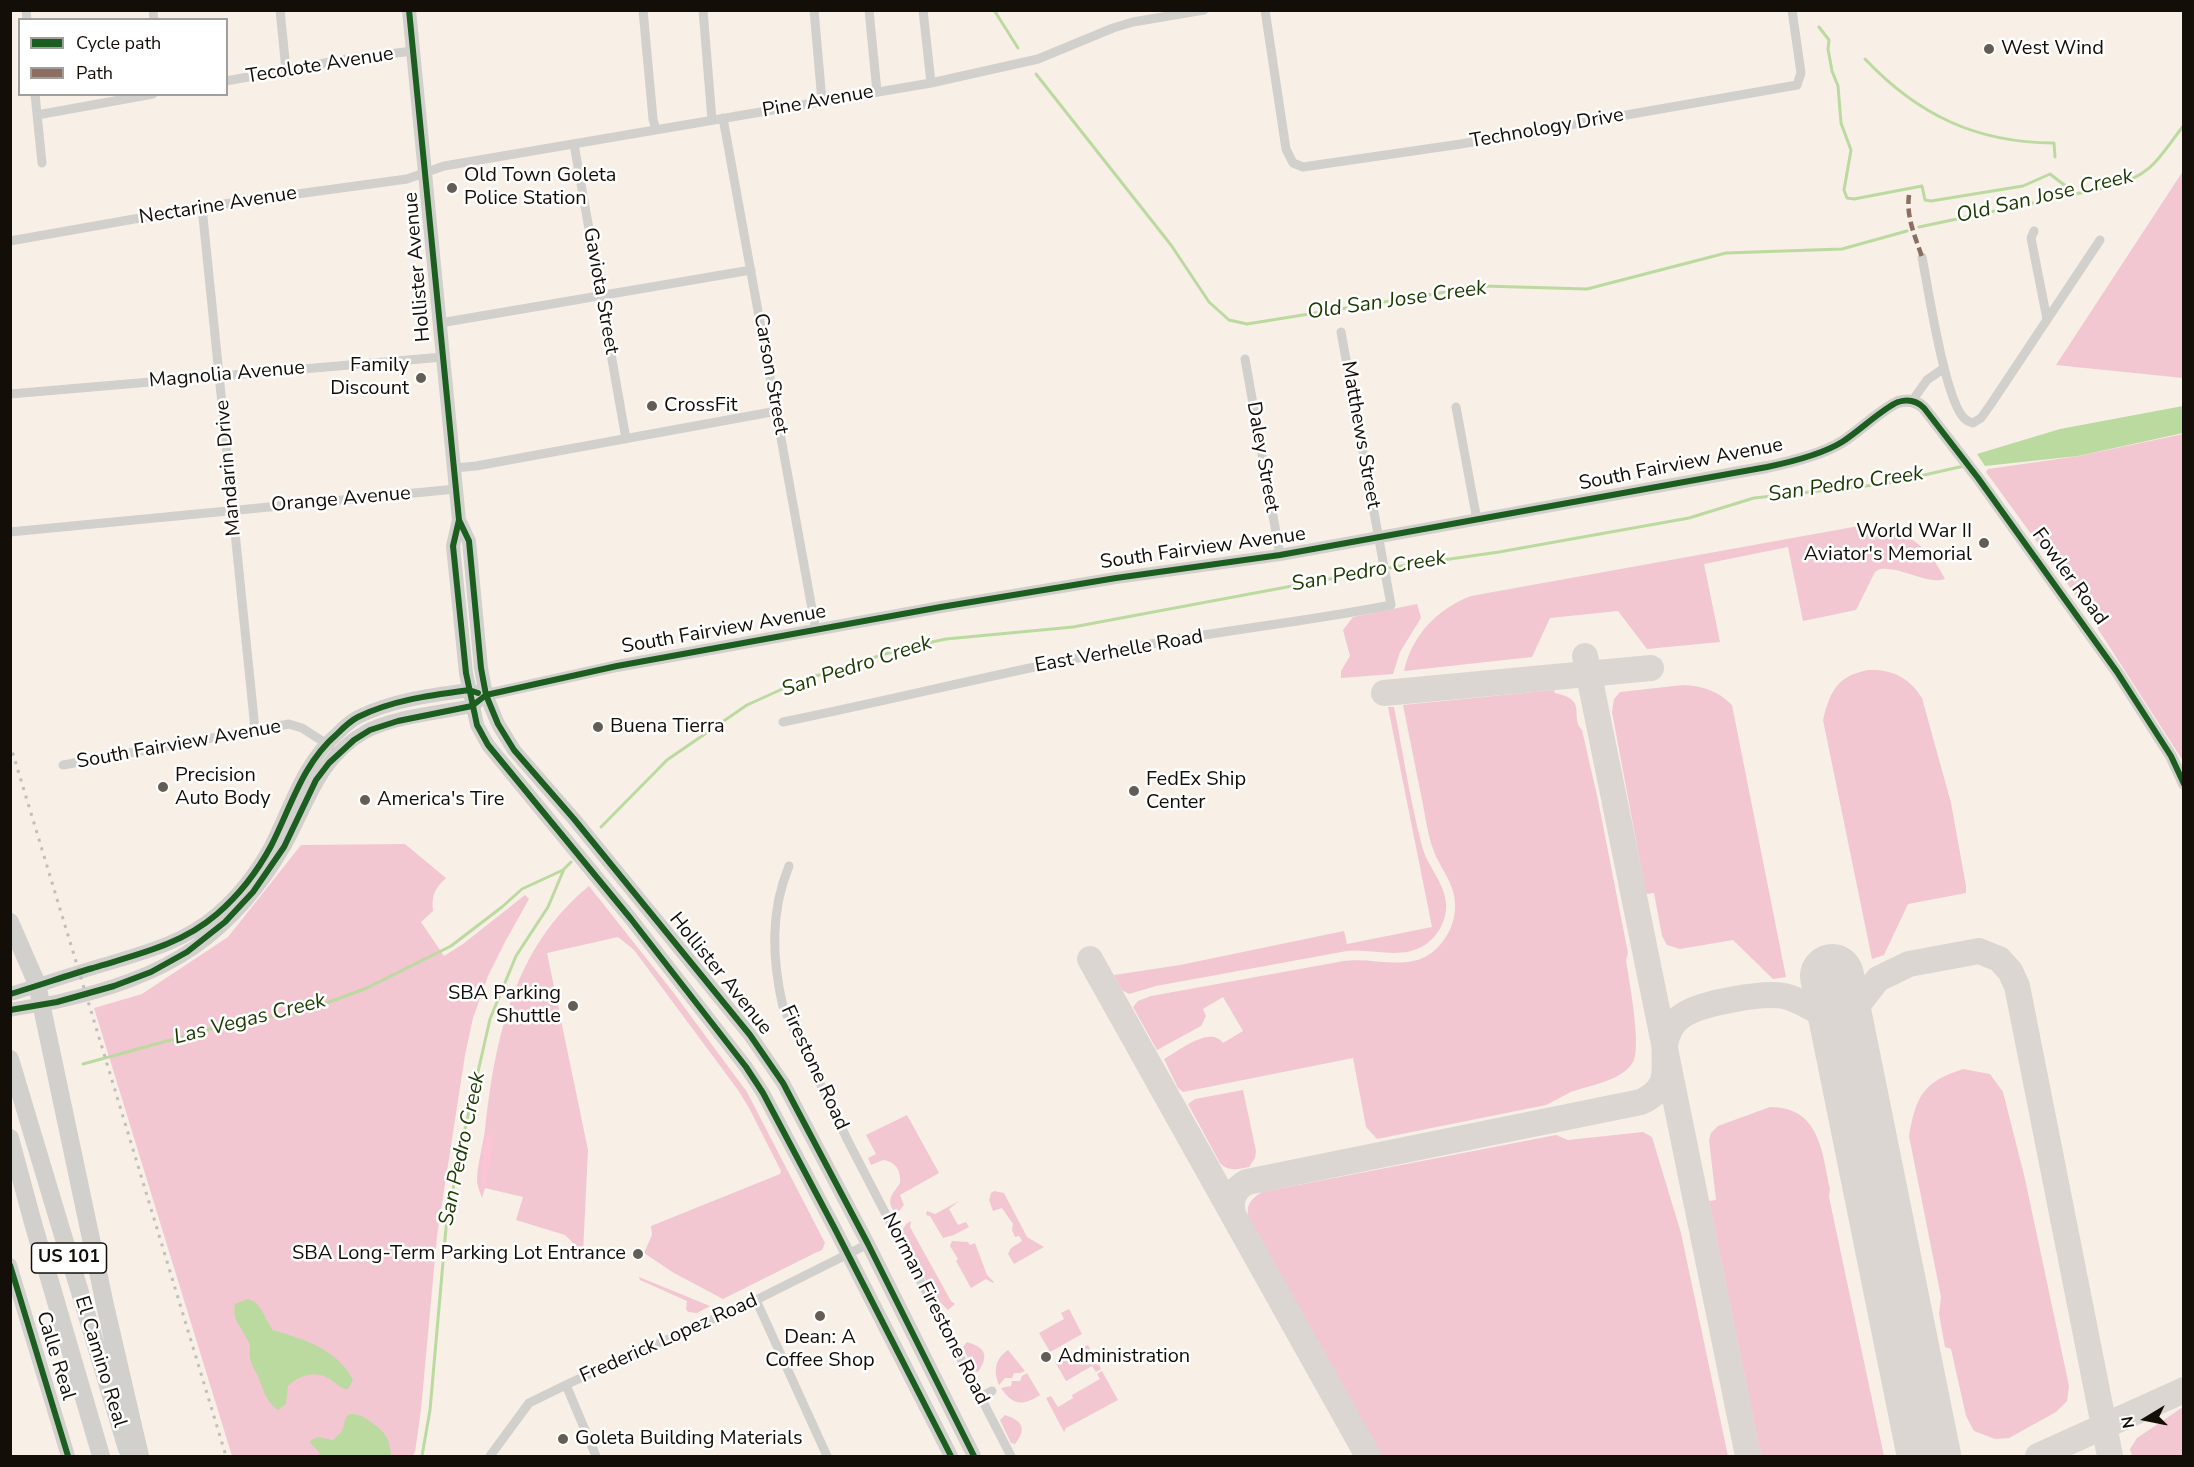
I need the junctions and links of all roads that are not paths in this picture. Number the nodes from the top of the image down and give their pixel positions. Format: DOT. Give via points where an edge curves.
graph roads {
  1 [pos="280,10"];
  2 [pos="409,10"];
  3 [pos="643,10"];
  4 [pos="703,10"];
  5 [pos="814,10"];
  6 [pos="869,10"];
  7 [pos="923,10"];
  8 [pos="1204,10"];
  9 [pos="1265,10"];
  10 [pos="1792,10"];
  11 [pos="413,51"];
  12 [pos="286,70"];
  13 [pos="228,81"];
  14 [pos="931,83"];
  15 [pos="877,92"];
  16 [pos="35,96"];
  17 [pos="142,96"];
  18 [pos="822,101"];
  19 [pos="37,115"];
  20 [pos="723,118"];
  21 [pos="712,120"];
  22 [pos="656,130"];
  23 [pos="574,144"];
  24 [pos="42,164"];
  25 [pos="425,172"];
  26 [pos="202,207"];
  27 [pos="2034,231"];
  28 [pos="2100,240"];
  29 [pos="10,241"];
  30 [pos="1922,257"];
  31 [pos="751,270"];
  32 [pos="602,296"];
  33 [pos="2047,319"];
  34 [pos="440,323"];
  35 [pos="1341,332"];
  36 [pos="443,357"];
  37 [pos="1245,359"];
  38 [pos="1944,368"];
  39 [pos="220,376"];
  40 [pos="10,394"];
  41 [pos="1912,401"];
  42 [pos="1456,407"];
  43 [pos="777,411"];
  44 [pos="626,439"];
  45 [pos="454,468"];
  46 [pos="456,489"];
  47 [pos="233,510"];
  48 [pos="459,520"];
  49 [pos="1477,520"];
  50 [pos="10,532"];
  51 [pos="1379,538"];
  52 [pos="1280,555"];
  53 [pos="816,631"];
  54 [pos="469,690"];
  55 [pos="486,695"];
  56 [pos="472,706"];
  57 [pos="783,722"];
  58 [pos="255,729"];
  59 [pos="327,743"];
  60 [pos="339,754"];
  61 [pos="63,765"];
  62 [pos="2184,784"];
  63 [pos="789,866"];
  64 [pos="10,922"];
  65 [pos="38,984"];
  66 [pos="10,994"];
  67 [pos="44,1003"];
  68 [pos="10,1010"];
  69 [pos="10,1059"];
  70 [pos="10,1138"];
  71 [pos="859,1162"];
  72 [pos="867,1244"];
  73 [pos="848,1253"];
  74 [pos="12,1275"];
  75 [pos="756,1300"];
  76 [pos="566,1385"];
  77 [pos="992,1391"];
  78 [pos="980,1396"];
  79 [pos="68,1456"];
  80 [pos="101,1456"];
  81 [pos="129,1456"];
  82 [pos="140,1456"];
  83 [pos="490,1456"];
  84 [pos="596,1456"];
  85 [pos="827,1456"];
  86 [pos="951,1456"];
  87 [pos="974,1456"];
  88 [pos="1011,1456"];
  1 -- 12 [label="street"];
  2 -- 11 [label="main road, Hollister Avenue"];
  3 -- 22 [label="street"];
  4 -- 21 [label="street"];
  5 -- 18 [label="street"];
  6 -- 15 [label="street"];
  7 -- 14 [label="street"];
  8 -- 14 [label="street, Pine Avenue" via="1133,22 1038,59"];
  9 -- 10 [label="street, Technology Drive" via="1288,157 1297,165 1308,167 1797,85 1801,73"];
  11 -- 12 [label="street, Tecolote Avenue"];
  11 -- 25 [label="main road, Hollister Avenue"];
  12 -- 13 [label="street, Tecolote Avenue"];
  14 -- 15 [label="street, Pine Avenue"];
  15 -- 18 [label="street, Pine Avenue"];
  16 -- 19 [label="street"];
  17 -- 19 [label="street"];
  18 -- 20 [label="street, Pine Avenue"];
  19 -- 24 [label="street"];
  20 -- 21 [label="street, Pine Avenue"];
  20 -- 31 [label="street, Carson Street"];
  21 -- 22 [label="street, Pine Avenue"];
  22 -- 23 [label="street, Pine Avenue"];
  23 -- 25 [label="street, Pine Avenue"];
  23 -- 32 [label="street, Gaviota Street"];
  25 -- 26 [label="street, Nectarine Avenue" via="407,178"];
  25 -- 34 [label="main road, Hollister Avenue"];
  26 -- 29 [label="street, Nectarine Avenue"];
  26 -- 39 [label="street, Mandarin Drive"];
  27 -- 33 [label="street" via="2031,238"];
  28 -- 33 [label="street"];
  30 -- 38 [label="street"];
  31 -- 32 [label="street"];
  31 -- 43 [label="street, Carson Street"];
  32 -- 34 [label="street"];
  32 -- 44 [label="street, Gaviota Street"];
  33 -- 38 [label="street" via="1978,421 1968,422 1962,416"];
  34 -- 36 [label="main road, Hollister Avenue"];
  35 -- 51 [label="street, Matthews Street"];
  36 -- 39 [label="street, Magnolia Avenue"];
  36 -- 45 [label="main road, Hollister Avenue"];
  37 -- 52 [label="street, Daley Street"];
  38 -- 41 [label="street" via="1927,380"];
  39 -- 40 [label="street, Magnolia Avenue"];
  39 -- 47 [label="street, Mandarin Drive"];
  41 -- 49 [label="street, South Fairview Avenue" via="1892,406 1839,444 1774,466"];
  41 -- 62 [label="street, Fowler Road" via="1924,408 1958,450 2118,672 2163,741"];
  42 -- 49 [label="street"];
  43 -- 44 [label="street"];
  43 -- 53 [label="street, Carson Street"];
  44 -- 45 [label="street"];
  45 -- 46 [label="main road, Hollister Avenue"];
  46 -- 47 [label="street, Orange Avenue"];
  46 -- 48 [label="main road, Hollister Avenue"];
  47 -- 50 [label="street, Orange Avenue"];
  47 -- 58 [label="street, Mandarin Drive"];
  48 -- 54 [label="main road, Hollister Avenue" via="453,546"];
  48 -- 55 [label="main road, Hollister Avenue" via="469,541"];
  49 -- 51 [label="street, South Fairview Avenue"];
  51 -- 52 [label="street, South Fairview Avenue"];
  51 -- 57 [label="street, East Verhelle Road" via="1391,605 1180,639"];
  52 -- 53 [label="street, South Fairview Avenue" via="1046,589"];
  53 -- 55 [label="street, South Fairview Avenue" via="604,669"];
  54 -- 55 [label="main road, South Fairview Avenue"];
  54 -- 56 [label="main road, Hollister Avenue"];
  54 -- 59 [label="main road, South Fairview Avenue" via="406,701 359,716"];
  55 -- 56 [label="main road, South Fairview Avenue"];
  55 -- 72 [label="main road, Hollister Avenue" via="510,744 750,1035 783,1083"];
  56 -- 60 [label="main road, South Fairview Avenue" via="377,727 363,733"];
  56 -- 73 [label="main road, Hollister Avenue" via="488,745 746,1067"];
  58 -- 59 [label="street, South Fairview Avenue" via="289,724"];
  58 -- 61 [label="street, South Fairview Avenue"];
  59 -- 60 [label="street, South Fairview Avenue"];
  59 -- 65 [label="main road, South Fairview Avenue" via="301,780 259,866 226,906 175,942"];
  60 -- 67 [label="main road, South Fairview Avenue" via="316,780 284,847 260,884 204,940 151,972 114,986"];
  63 -- 71 [label="street, Firestone Road" via="775,912 778,984 783,1007"];
  64 -- 65 [label="highway"];
  65 -- 66 [label="main road, South Fairview Avenue"];
  65 -- 67 [label="highway"];
  67 -- 68 [label="main road, South Fairview Avenue"];
  67 -- 82 [label="highway" via="98,1273"];
  69 -- 81 [label="highway, El Camino Real / US 101"];
  70 -- 80 [label="highway, El Camino Real / US 101"];
  71 -- 78 [label="street, Norman Firestone Road"];
  72 -- 73 [label="street, Frederick Lopez Road"];
  72 -- 87 [label="main road, Hollister Avenue"];
  73 -- 75 [label="street, Frederick Lopez Road"];
  73 -- 86 [label="main road, Hollister Avenue"];
  74 -- 79 [label="main road, Calle Real"];
  75 -- 76 [label="street, Frederick Lopez Road"];
  75 -- 85 [label="street"];
  76 -- 83 [label="street, Frederick Lopez Road" via="530,1403"];
  76 -- 84 [label="street"];
  77 -- 78 [label="street"];
  78 -- 88 [label="street, Norman Firestone Road"];
}
